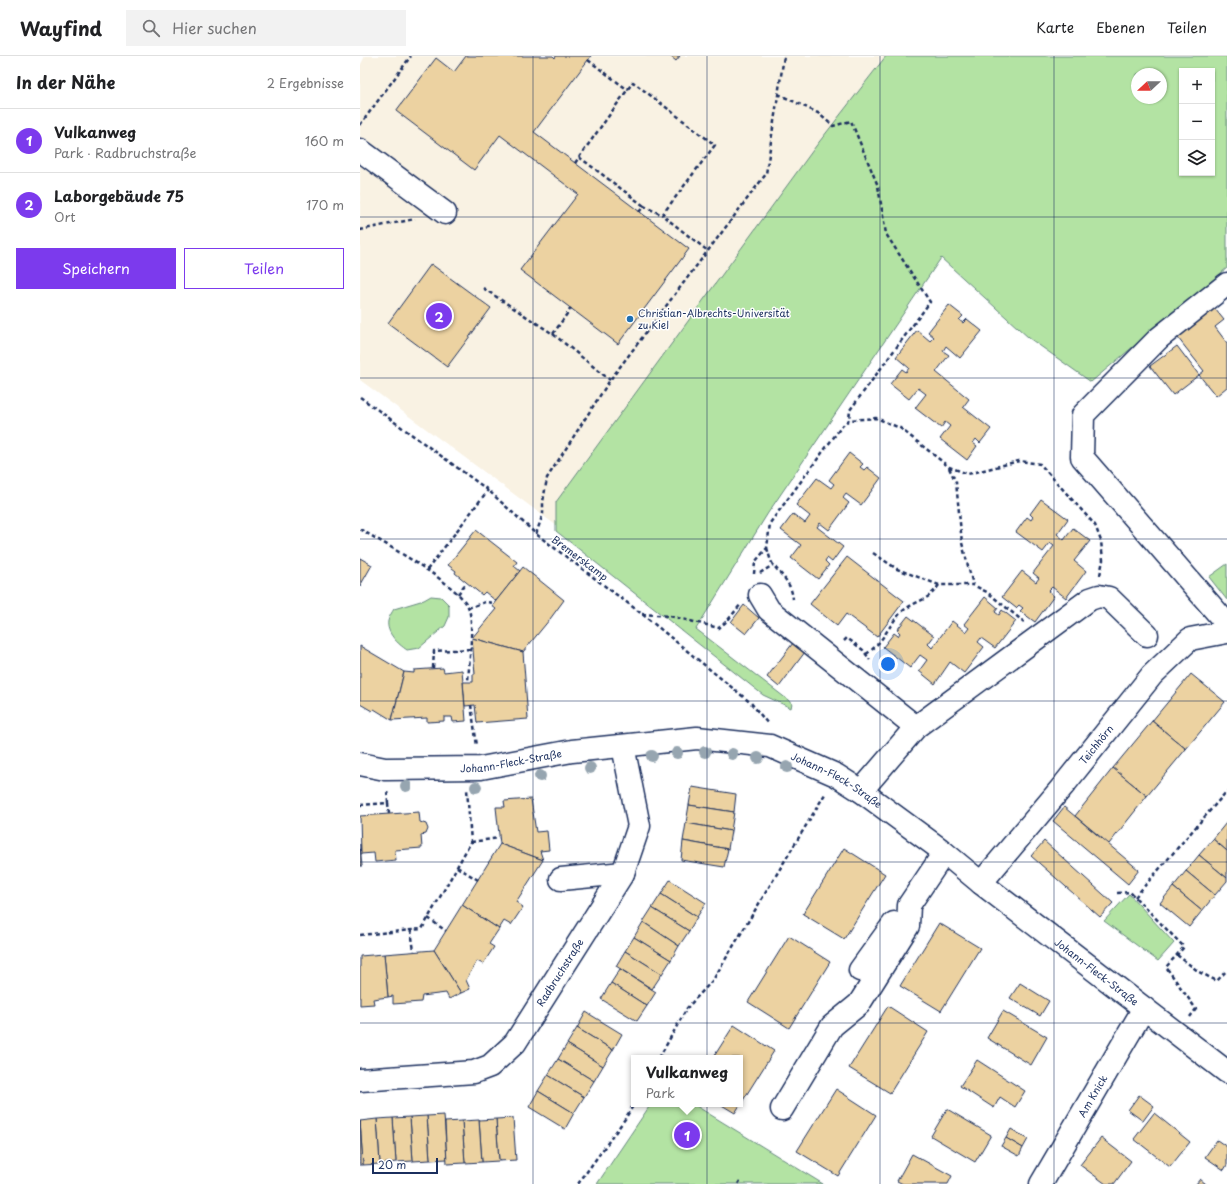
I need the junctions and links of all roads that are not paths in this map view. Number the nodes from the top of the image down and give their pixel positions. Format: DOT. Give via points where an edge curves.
graph roads {
  1 [pos="360,150"];
  2 [pos="445,213"];
  3 [pos="1227,284"];
  4 [pos="760,595"];
  5 [pos="1227,624"];
  6 [pos="1227,632"];
  7 [pos="1147,635"];
  8 [pos="916,727"];
  9 [pos="624,746"];
  10 [pos="360,764"];
  11 [pos="861,791"];
  12 [pos="944,852"];
  13 [pos="624,873"];
  14 [pos="561,879"];
  15 [pos="981,884"];
  16 [pos="909,905"];
  17 [pos="860,970"];
  18 [pos="1144,1008"];
  19 [pos="1227,1072"];
  20 [pos="360,1080"];
  21 [pos="782,1109"];
  22 [pos="1041,1184"];
  1 -- 2 [label="street"];
  3 -- 5 [label="street" via="1159,338 1082,415 1082,457"];
  4 -- 8 [label="street" via="769,610"];
  6 -- 15 [label="street, Teichhörn" via="1190,639 1152,675"];
  7 -- 8 [label="street" via="1109,598 1099,596 1090,599"];
  8 -- 11 [label="street"];
  9 -- 10 [label="street, Johann-Fleck-Straße" via="572,751 473,769 385,769"];
  9 -- 11 [label="street, Johann-Fleck-Straße" via="697,738 770,746 836,775"];
  9 -- 13 [label="street, Radbruchstraße" via="639,826"];
  11 -- 12 [label="street, Johann-Fleck-Straße"];
  12 -- 15 [label="street, Johann-Fleck-Straße"];
  12 -- 16 [label="street"];
  13 -- 14 [label="street"];
  13 -- 20 [label="street, Radbruchstraße" via="515,1044 490,1066 474,1072"];
  15 -- 18 [label="street, Johann-Fleck-Straße"];
  16 -- 17 [label="street"];
  16 -- 21 [label="street" via="908,926 859,1004 832,1026"];
  18 -- 19 [label="street, Johann-Fleck-Straße"];
  18 -- 22 [label="street, Am Knick"];
}
